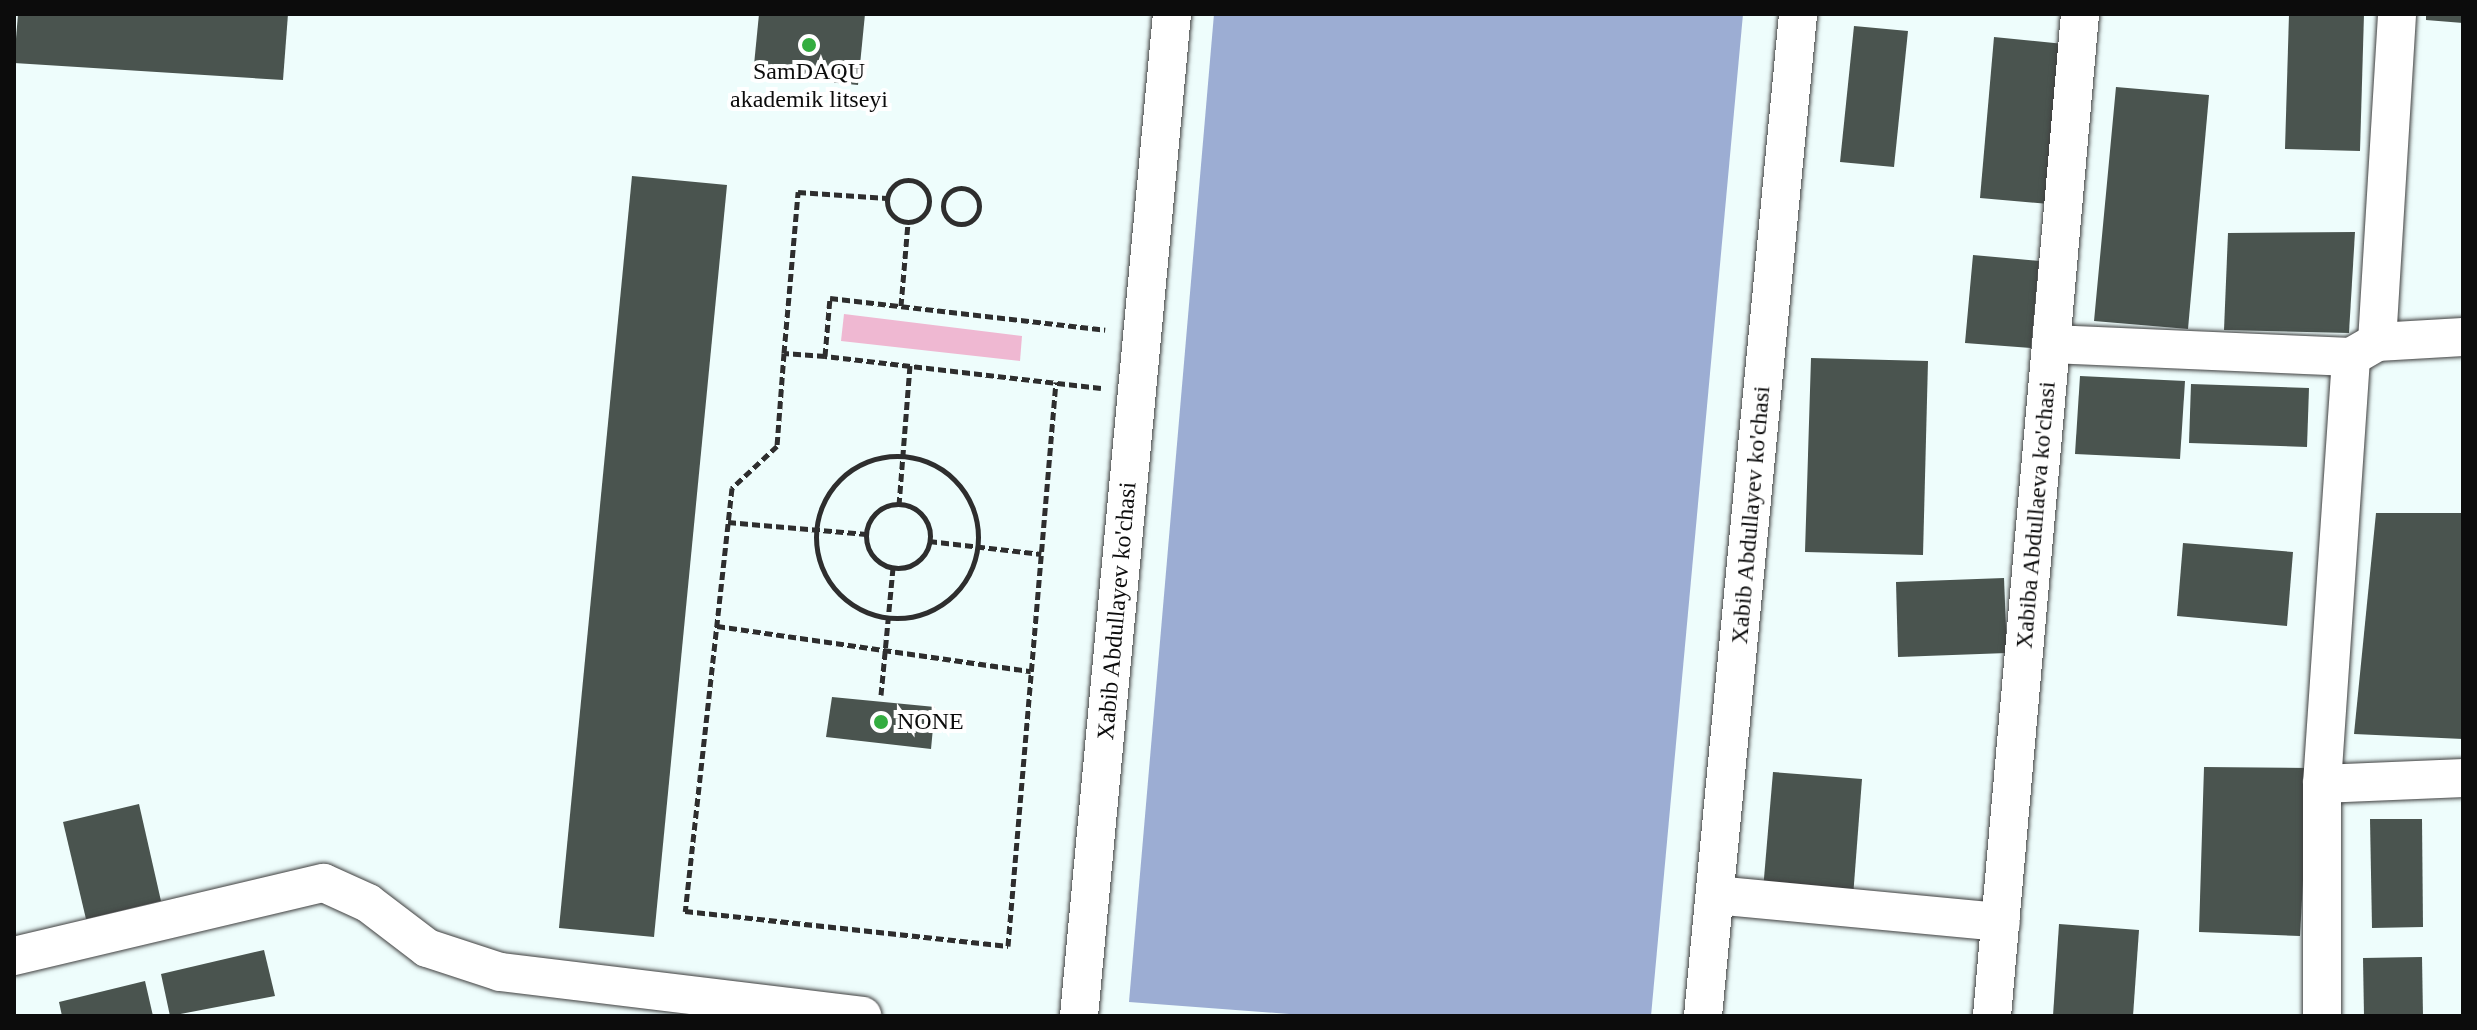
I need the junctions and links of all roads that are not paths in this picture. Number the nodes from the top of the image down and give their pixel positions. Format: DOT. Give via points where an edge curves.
graph roads {
  1 [pos="1172,14"];
  2 [pos="1798,14"];
  3 [pos="2080,14"];
  4 [pos="2397,14"];
  5 [pos="2463,337"];
  6 [pos="2051,344"];
  7 [pos="2364,349"];
  8 [pos="2463,778"];
  9 [pos="2322,784"];
  10 [pos="1715,895"];
  11 [pos="2001,922"];
  12 [pos="14,956"];
  13 [pos="862,1016"];
  14 [pos="1079,1016"];
  15 [pos="1703,1016"];
  16 [pos="1992,1016"];
  17 [pos="2322,1016"];
  1 -- 14 [label="street, Xabib Abdullayev ko'chasi"];
  2 -- 10 [label="street, Xabib Abdullayev ko'chasi"];
  3 -- 6 [label="street, Xabiba Abdullaeva ko'chasi"];
  4 -- 7 [label="street"];
  5 -- 7 [label="street"];
  6 -- 7 [label="street"];
  6 -- 11 [label="street, Xabiba Abdullaeva ko'chasi"];
  7 -- 9 [label="street"];
  8 -- 9 [label="street"];
  9 -- 17 [label="street"];
  10 -- 11 [label="street"];
  10 -- 15 [label="street, Xabib Abdullayev ko'chasi"];
  11 -- 16 [label="street, Xabiba Abdullaeva ko'chasi"];
  12 -- 13 [label="street" via="324,883 368,903 427,948 500,972"];
}
